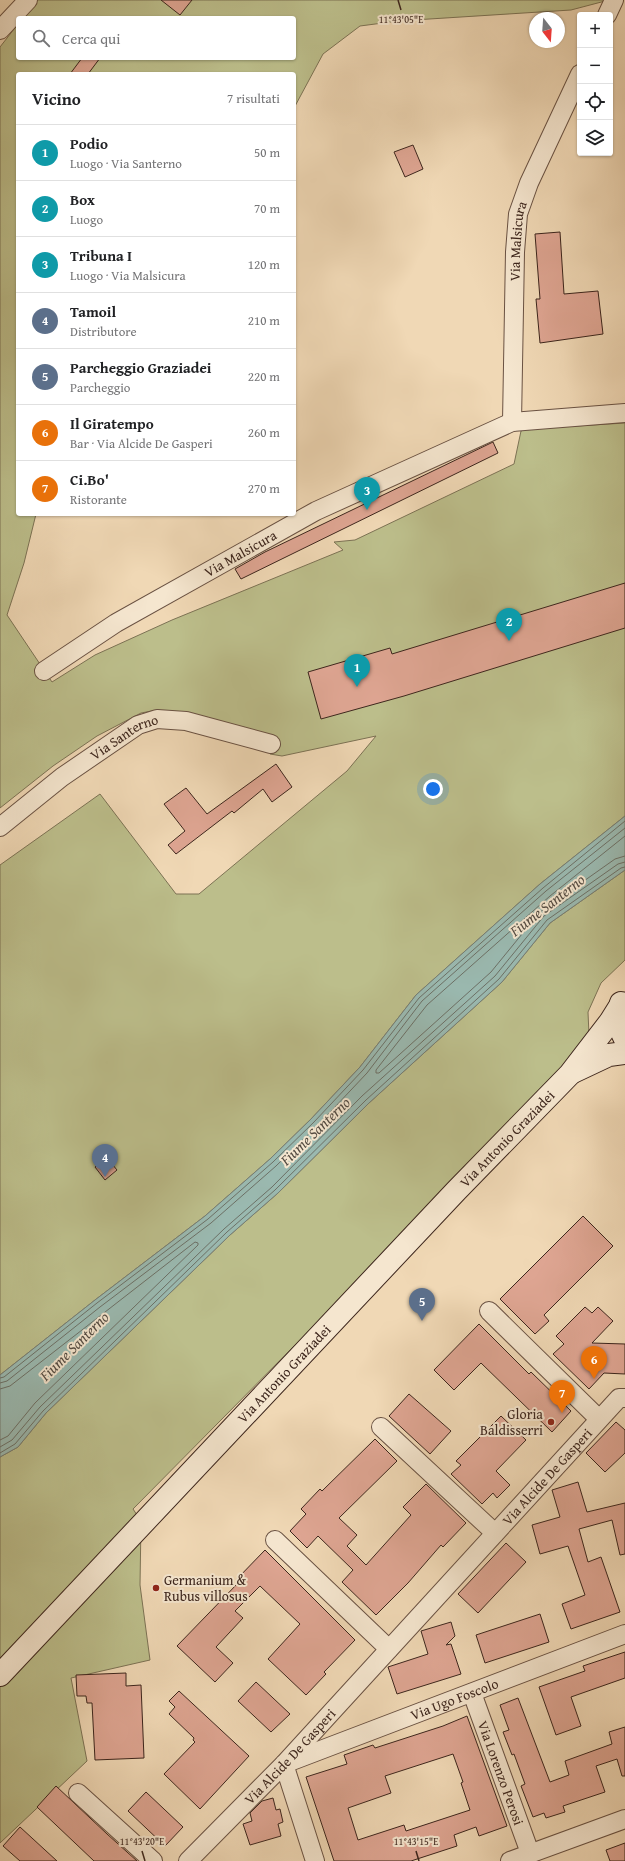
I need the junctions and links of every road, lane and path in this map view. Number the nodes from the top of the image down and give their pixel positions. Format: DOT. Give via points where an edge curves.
graph roads {
  1 [pos="28,0"];
  2 [pos="614,0"];
  3 [pos="608,12"];
  4 [pos="0,30"];
  5 [pos="577,80"];
  6 [pos="625,413"];
  7 [pos="512,422"];
  8 [pos="44,671"];
  9 [pos="271,744"];
  10 [pos="0,827"];
  11 [pos="623,1000"];
  12 [pos="625,1039"];
  13 [pos="625,1053"];
  14 [pos="570,1074"];
  15 [pos="489,1311"];
  16 [pos="625,1398"];
  17 [pos="599,1419"];
  18 [pos="381,1427"];
  19 [pos="495,1533"];
  20 [pos="275,1540"];
  21 [pos="625,1634"];
  22 [pos="389,1649"];
  23 [pos="0,1675"];
  24 [pos="472,1693"];
  25 [pos="284,1764"];
  26 [pos="78,1793"];
  27 [pos="625,1819"];
  28 [pos="530,1853"];
  29 [pos="153,1861"];
  30 [pos="188,1861"];
  31 [pos="315,1861"];
  32 [pos="510,1861"];
  1 -- 4 [label="street"];
  2 -- 3 [label="street"];
  5 -- 7 [label="street, Via Malsicura" via="529,183 518,214"];
  6 -- 7 [label="street, Via Malsicura"];
  7 -- 8 [label="street, Via Malsicura" via="316,511 116,623"];
  9 -- 10 [label="street, Via Santerno" via="186,721 156,719 138,725 62,777"];
  11 -- 12 [label="street" via="619,1019"];
  11 -- 14 [label="street, Via Antonio Graziadei" via="610,1022"];
  13 -- 14 [label="street, Via Antonio Graziadei" via="609,1056"];
  14 -- 23 [label="street, Via Antonio Graziadei" via="456,1191"];
  15 -- 17 [label="street, Via Alcide De Gasperi"];
  16 -- 17 [label="street, Via Alcide De Gasperi" via="619,1398"];
  17 -- 19 [label="street, Via Alcide De Gasperi"];
  18 -- 19 [label="street, Via Alcide De Gasperi"];
  19 -- 22 [label="street, Via Alcide De Gasperi"];
  20 -- 22 [label="street"];
  21 -- 24 [label="street, Via Ugo Foscolo"];
  22 -- 25 [label="street, Via Alcide De Gasperi"];
  24 -- 25 [label="street, Via Ugo Foscolo"];
  24 -- 28 [label="street, Via Lorenzo Perosi"];
  25 -- 30 [label="street, Via Alcide De Gasperi"];
  25 -- 31 [label="street"];
  26 -- 29 [label="street"];
  27 -- 28 [label="street"];
  28 -- 32 [label="street"];
}
